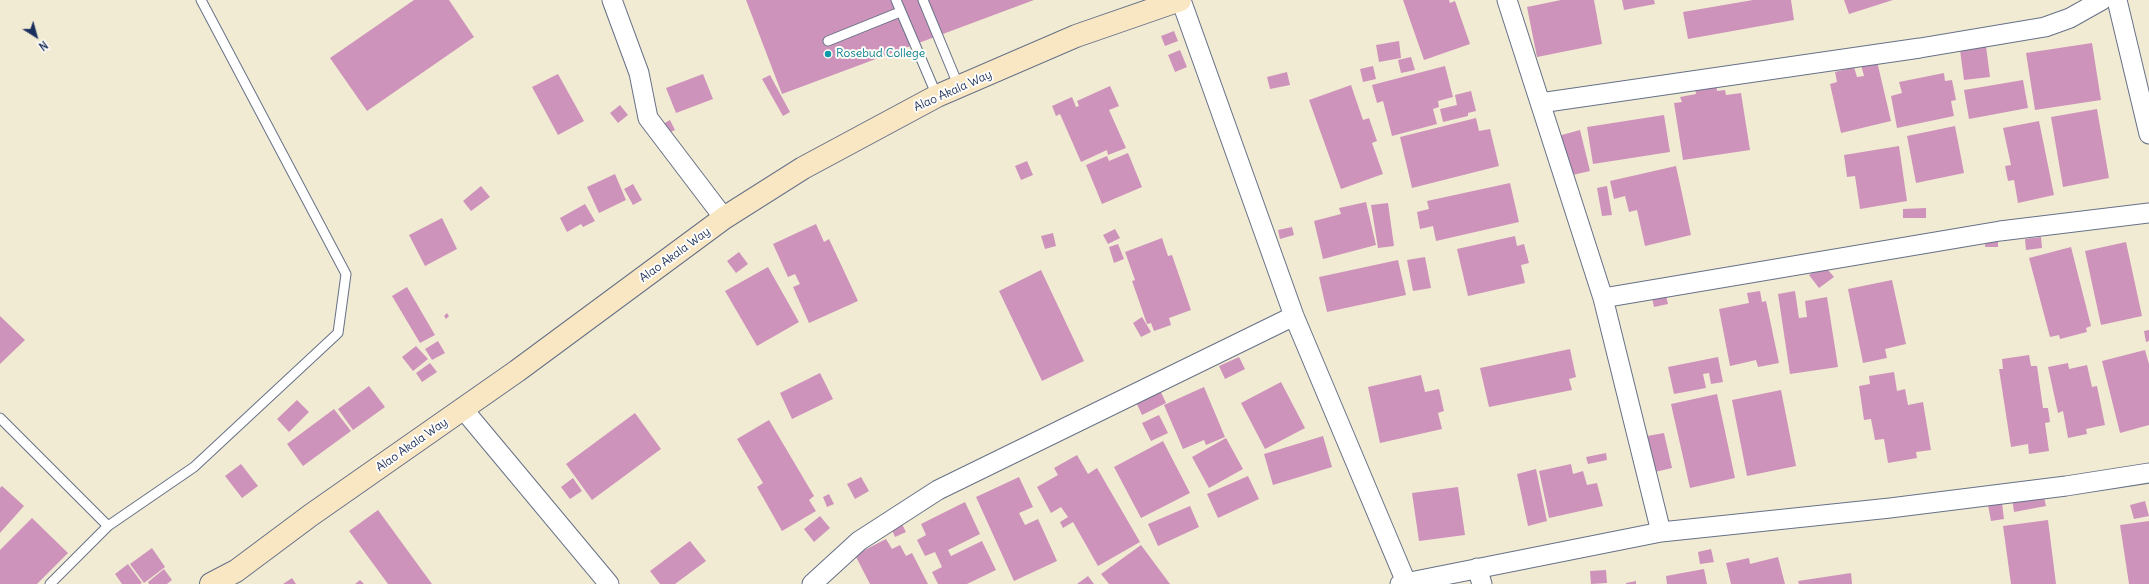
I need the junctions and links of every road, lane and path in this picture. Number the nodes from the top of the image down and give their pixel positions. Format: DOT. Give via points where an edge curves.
graph roads {
  1 [pos="200,0"];
  2 [pos="612,0"];
  3 [pos="896,0"];
  4 [pos="923,0"];
  5 [pos="1180,0"];
  6 [pos="1507,0"];
  7 [pos="2102,0"];
  8 [pos="2118,0"];
  9 [pos="900,12"];
  10 [pos="828,42"];
  11 [pos="959,87"];
  12 [pos="937,96"];
  13 [pos="1540,103"];
  14 [pos="2149,134"];
  15 [pos="2149,212"];
  16 [pos="724,218"];
  17 [pos="1603,298"];
  18 [pos="1294,316"];
  19 [pos="463,409"];
  20 [pos="0,418"];
  21 [pos="2149,473"];
  22 [pos="108,526"];
  23 [pos="1661,532"];
  24 [pos="1479,576"];
  25 [pos="1403,583"];
  26 [pos="50,584"];
  27 [pos="211,584"];
  28 [pos="609,584"];
  29 [pos="812,584"];
  1 -- 22 [label="lane" via="346,274 338,333 194,467"];
  2 -- 16 [label="street" via="639,73 648,118"];
  3 -- 9 [label="lane"];
  4 -- 11 [label="lane"];
  5 -- 11 [label="street, Alao Akala Way" via="1076,36"];
  5 -- 18 [label="street"];
  6 -- 13 [label="street"];
  7 -- 13 [label="street" via="2070,18 2044,27 1920,48"];
  8 -- 14 [label="street"];
  9 -- 10 [label="lane"];
  9 -- 12 [label="lane"];
  11 -- 12 [label="street, Alao Akala Way"];
  12 -- 16 [label="street, Alao Akala Way" via="810,165"];
  13 -- 17 [label="street"];
  15 -- 17 [label="street" via="2000,231"];
  16 -- 19 [label="street, Alao Akala Way"];
  17 -- 23 [label="street"];
  18 -- 25 [label="street"];
  18 -- 29 [label="street" via="938,490 859,541"];
  19 -- 27 [label="street, Alao Akala Way" via="311,515 236,571"];
  19 -- 28 [label="street"];
  20 -- 22 [label="lane"];
  21 -- 23 [label="street" via="1890,508"];
  22 -- 26 [label="lane"];
  23 -- 24 [label="street"];
  24 -- 25 [label="street"];
}
